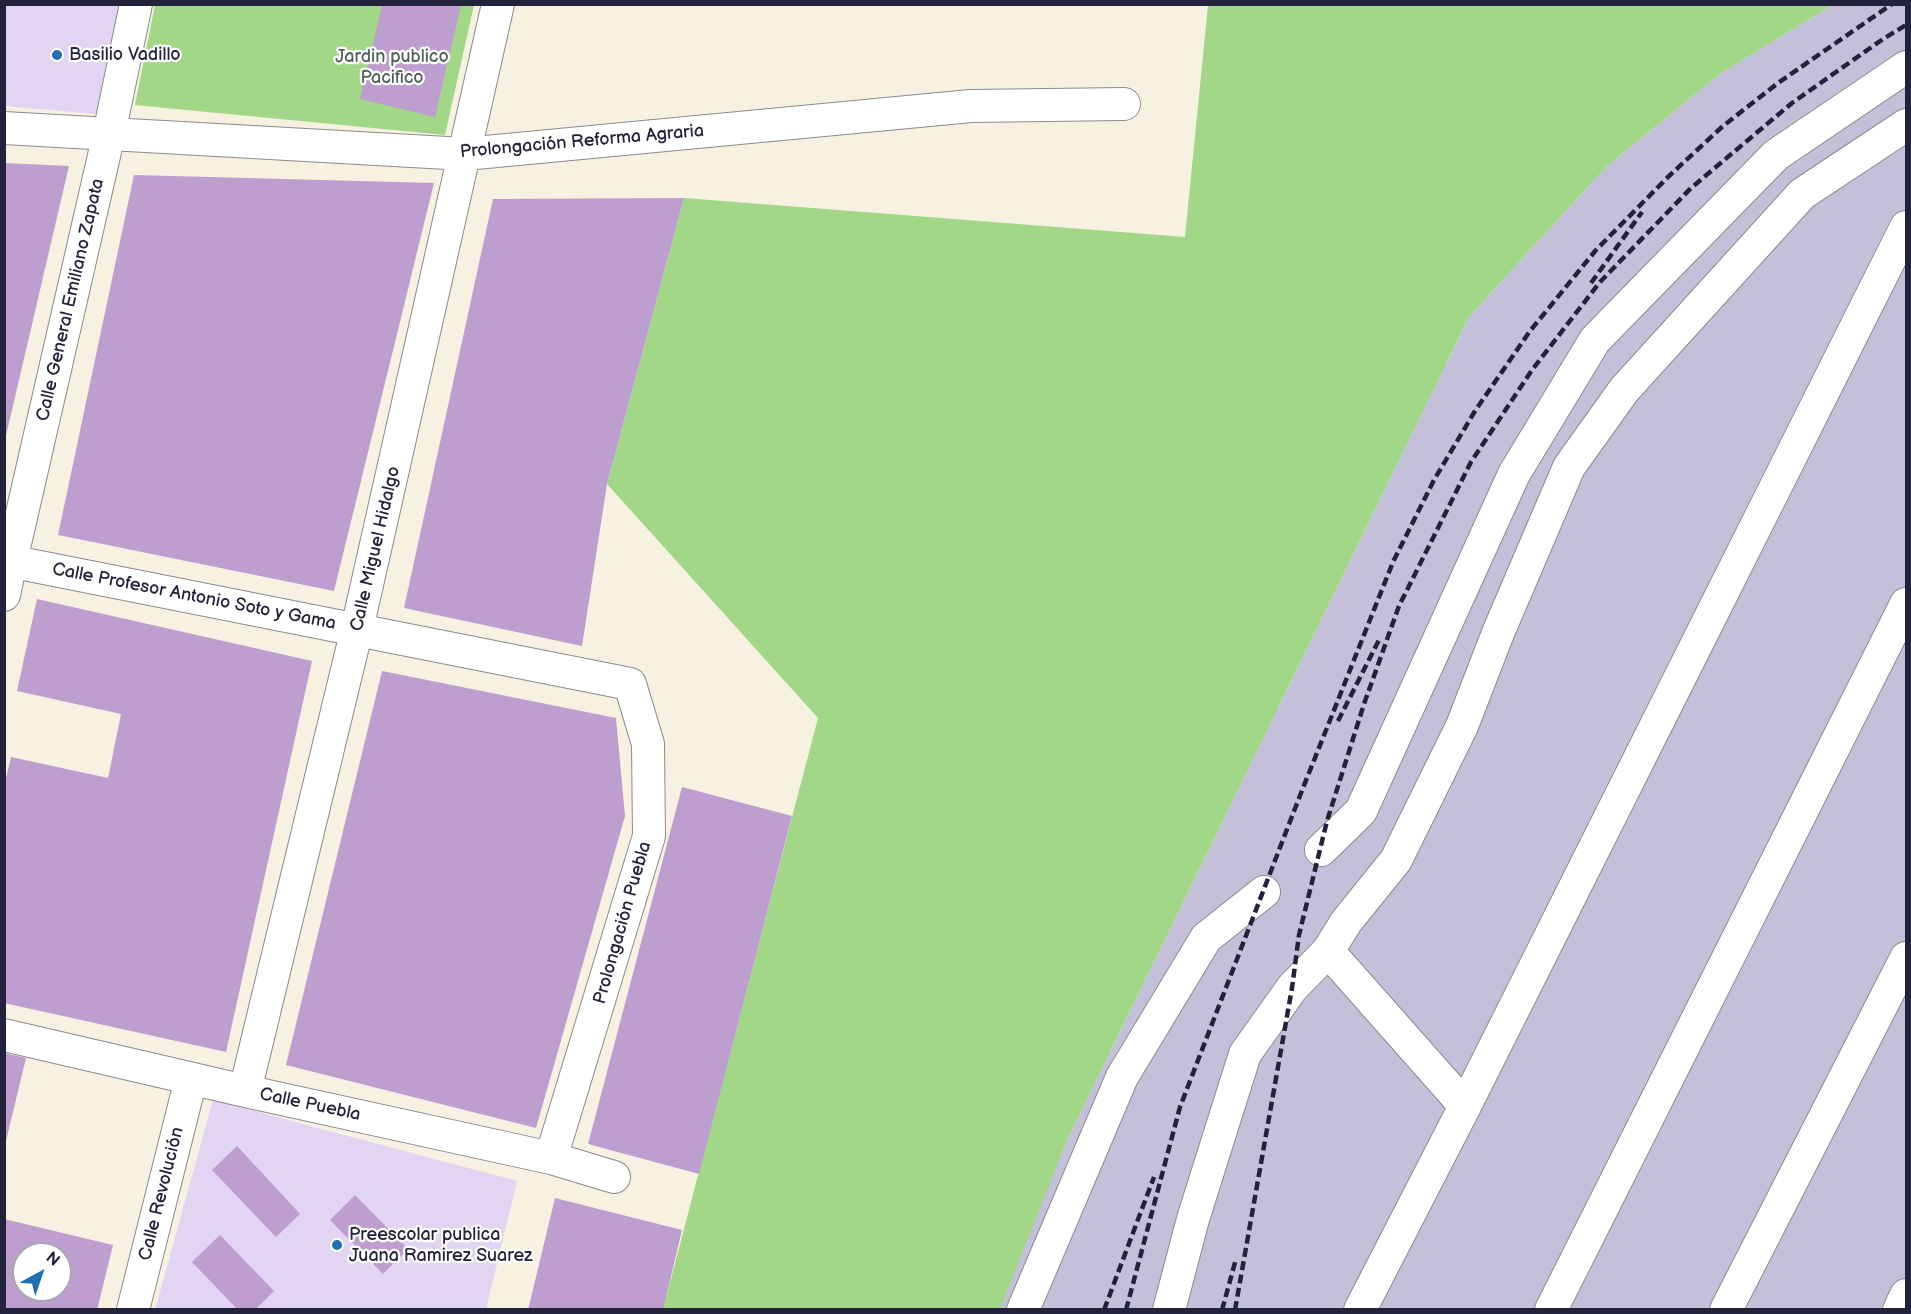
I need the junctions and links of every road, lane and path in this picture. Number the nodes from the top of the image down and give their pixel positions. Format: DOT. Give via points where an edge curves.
graph roads {
  1 [pos="136,4"];
  2 [pos="498,4"];
  3 [pos="1906,67"];
  4 [pos="1124,104"];
  5 [pos="1906,125"];
  6 [pos="4,128"];
  7 [pos="109,134"];
  8 [pos="465,154"];
  9 [pos="1906,227"];
  10 [pos="8,560"];
  11 [pos="4,595"];
  12 [pos="1906,604"];
  13 [pos="357,629"];
  14 [pos="630,684"];
  15 [pos="1321,850"];
  16 [pos="1264,892"];
  17 [pos="1328,951"];
  18 [pos="1906,958"];
  19 [pos="4,1035"];
  20 [pos="191,1079"];
  21 [pos="245,1091"];
  22 [pos="1465,1106"];
  23 [pos="551,1158"];
  24 [pos="614,1177"];
  25 [pos="1906,1295"];
  26 [pos="134,1310"];
  27 [pos="1023,1310"];
  28 [pos="1169,1310"];
  29 [pos="1360,1310"];
  30 [pos="1551,1310"];
  31 [pos="1726,1310"];
  32 [pos="1899,1310"];
  1 -- 7 [label="street, Calle General Emiliano Zapata"];
  2 -- 8 [label="street, Calle Miguel Hidalgo"];
  3 -- 15 [label="street" via="1776,156 1595,340 1514,474 1361,811"];
  4 -- 8 [label="street, Prolongación Reforma Agraria" via="971,106"];
  5 -- 17 [label="street" via="1802,194 1624,390 1569,467 1462,726 1396,860"];
  6 -- 7 [label="street, Prolongación Reforma Agraria"];
  7 -- 8 [label="street, Prolongación Reforma Agraria"];
  7 -- 10 [label="street, Calle General Emiliano Zapata"];
  8 -- 13 [label="street, Calle Miguel Hidalgo"];
  9 -- 22 [label="street"];
  10 -- 11 [label="street, Calle General Emiliano Zapata"];
  10 -- 13 [label="street, Calle Profesor Antonio Soto y Gama"];
  12 -- 30 [label="street"];
  13 -- 14 [label="street, Calle Profesor Antonio Soto y Gama"];
  13 -- 21 [label="street, Calle Miguel Hidalgo"];
  14 -- 23 [label="street, Prolongación Puebla" via="648,744 649,836"];
  16 -- 27 [label="street" via="1206,938 1122,1077"];
  17 -- 22 [label="street"];
  17 -- 28 [label="street" via="1292,988 1245,1054"];
  18 -- 31 [label="street"];
  19 -- 20 [label="street, Calle Puebla"];
  20 -- 21 [label="street, Calle Puebla"];
  20 -- 26 [label="street, Calle Revolución"];
  21 -- 23 [label="street, Calle Puebla"];
  22 -- 29 [label="street"];
  23 -- 24 [label="street, Calle Puebla"];
  25 -- 32 [label="street"];
}
